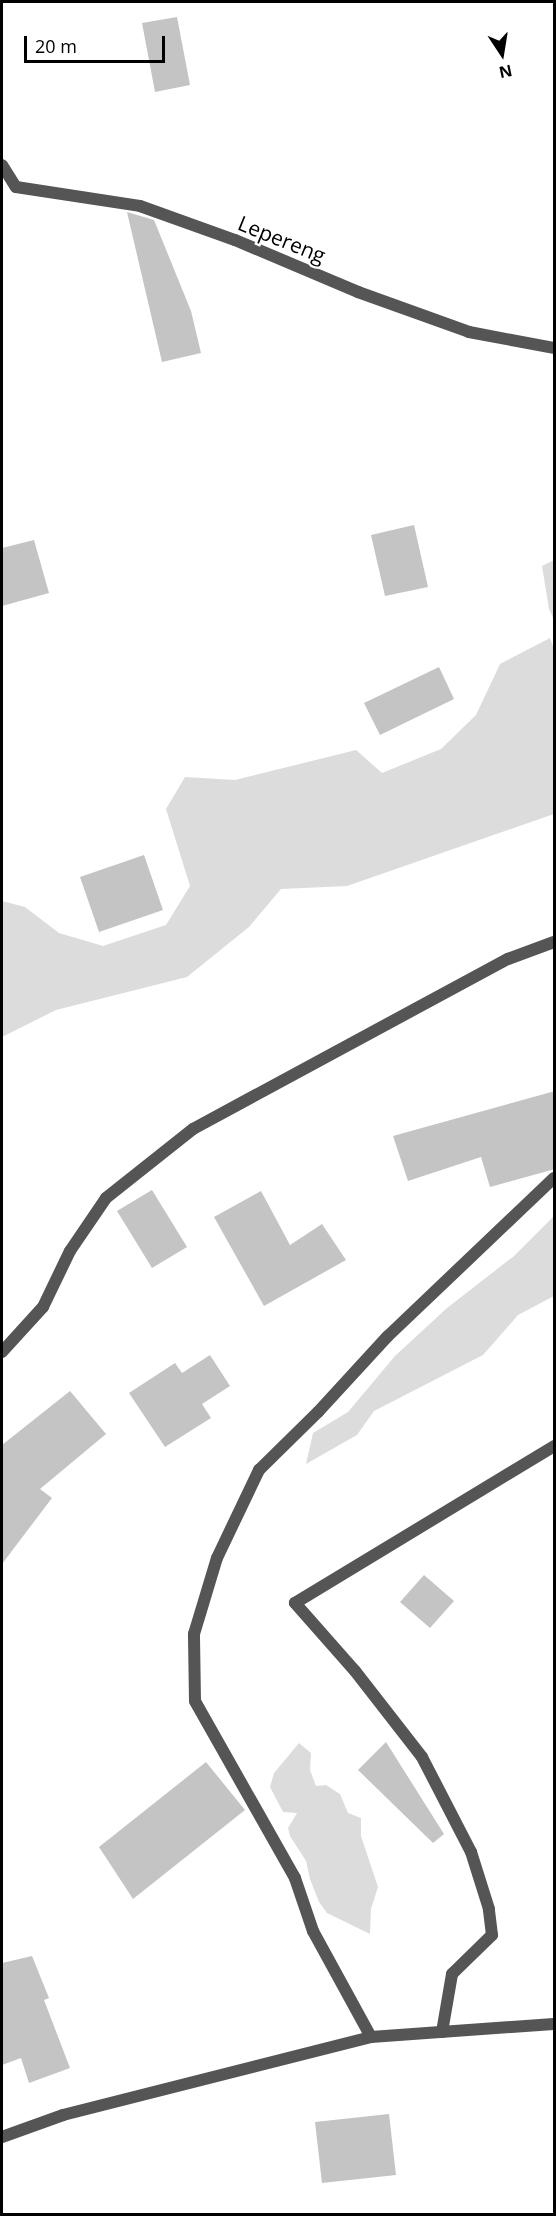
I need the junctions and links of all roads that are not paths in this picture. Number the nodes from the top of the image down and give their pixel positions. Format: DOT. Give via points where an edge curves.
graph roads {
  1 [pos="2,165"];
  2 [pos="555,348"];
  3 [pos="555,942"];
  4 [pos="555,1178"];
  5 [pos="2,1352"];
  6 [pos="555,1446"];
  7 [pos="555,2024"];
  8 [pos="442,2032"];
  9 [pos="371,2037"];
  10 [pos="2,2137"];
  1 -- 2 [label="street, Lepereng" via="16,187 140,206 469,332"];
  3 -- 5 [label="street" via="508,959 193,1129 106,1198 70,1251 43,1307"];
  4 -- 9 [label="street" via="388,1336 259,1470 218,1558 194,1634 195,1701 295,1878 313,1931"];
  6 -- 8 [label="street" via="295,1603 355,1671 422,1757 471,1852 489,1909 492,1935 452,1974"];
  7 -- 8 [label="street"];
  8 -- 9 [label="street"];
  9 -- 10 [label="street" via="63,2115"];
}
